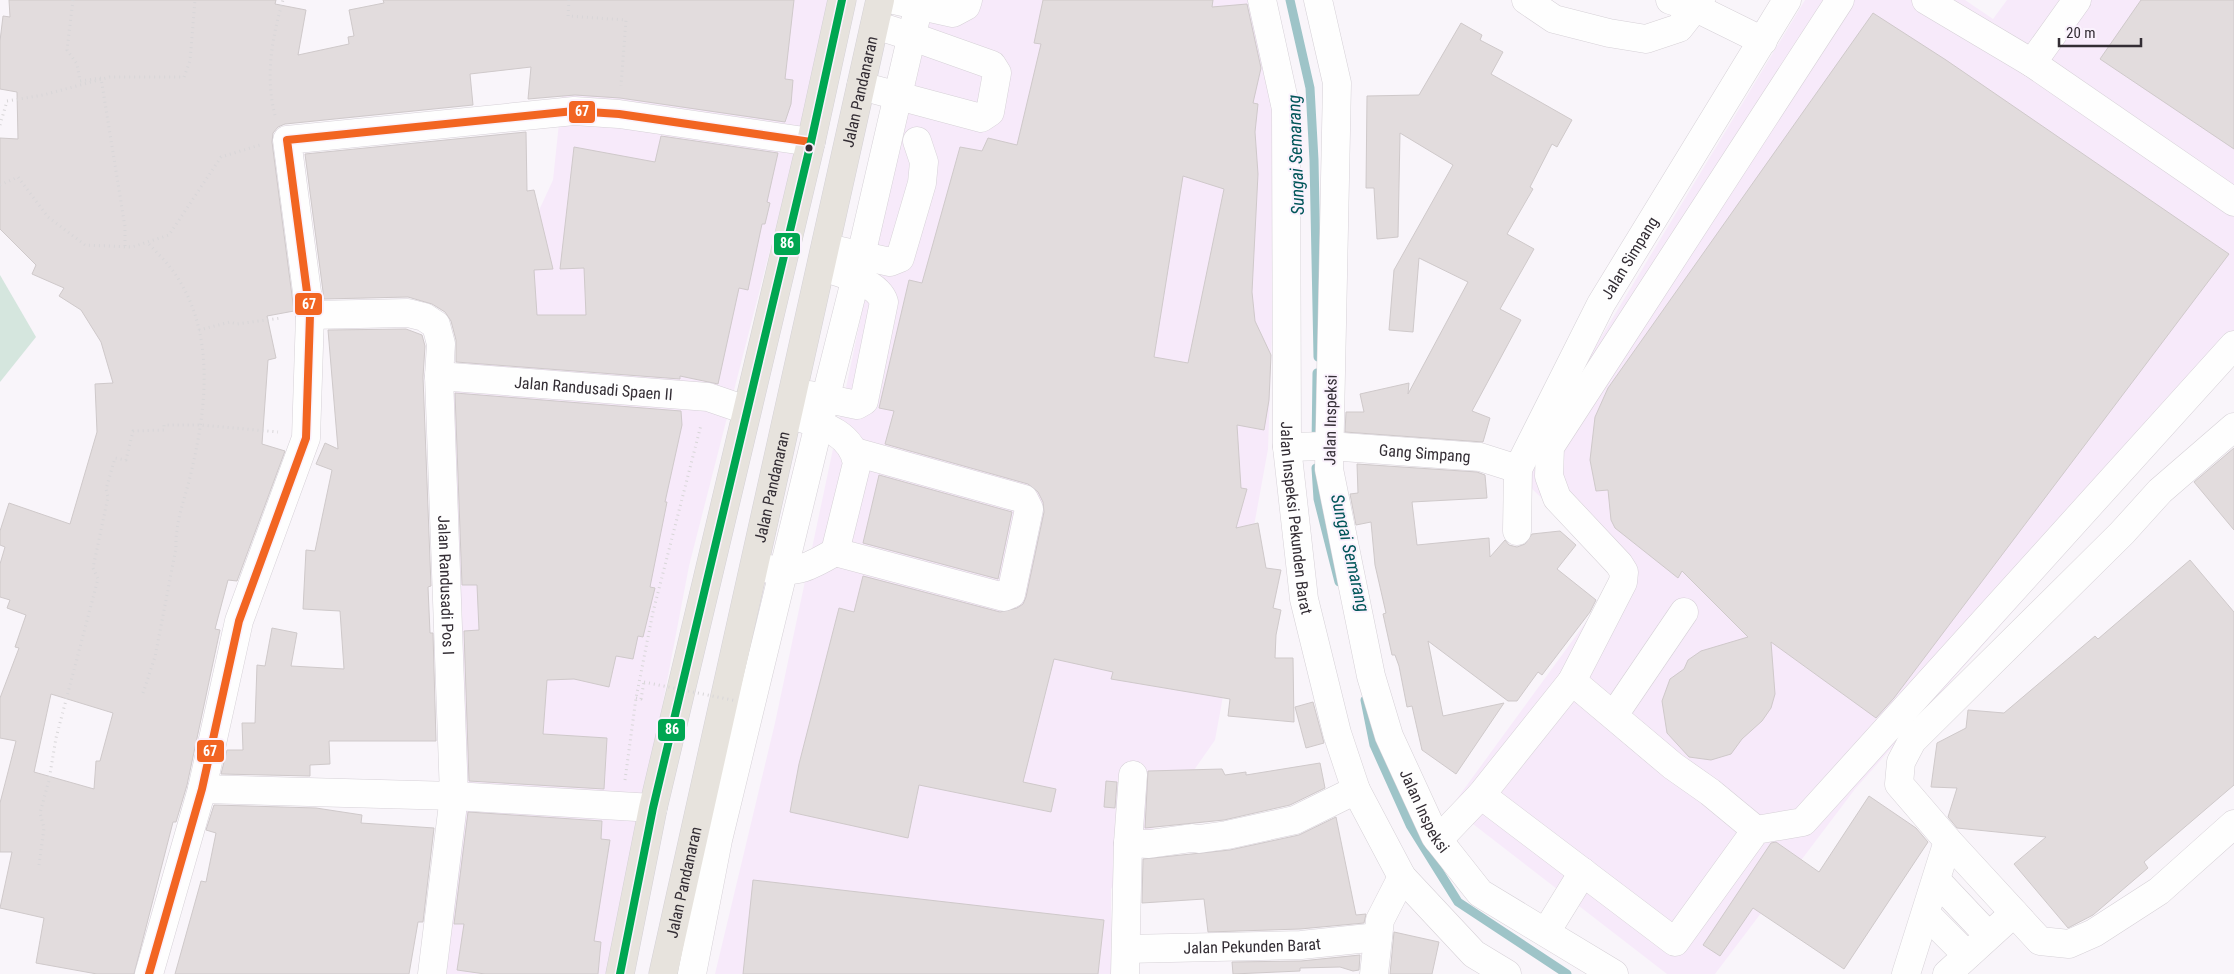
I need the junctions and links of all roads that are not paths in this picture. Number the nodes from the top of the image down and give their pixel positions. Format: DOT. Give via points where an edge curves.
graph roads {
  1 [pos="842,0"];
  2 [pos="968,0"];
  3 [pos="1262,0"];
  4 [pos="1318,0"];
  5 [pos="1526,0"];
  6 [pos="1670,0"];
  7 [pos="1787,0"];
  8 [pos="1840,0"];
  9 [pos="1926,0"];
  10 [pos="2077,0"];
  11 [pos="911,2"];
  12 [pos="1698,4"];
  13 [pos="877,13"];
  14 [pos="912,36"];
  15 [pos="1763,41"];
  16 [pos="2032,63"];
  17 [pos="861,86"];
  18 [pos="899,98"];
  19 [pos="811,142"];
  20 [pos="917,142"];
  21 [pos="2234,202"];
  22 [pos="1689,234"];
  23 [pos="1642,238"];
  24 [pos="824,257"];
  25 [pos="858,267"];
  26 [pos="310,315"];
  27 [pos="2234,345"];
  28 [pos="439,376"];
  29 [pos="791,402"];
  30 [pos="746,410"];
  31 [pos="822,411"];
  32 [pos="2234,427"];
  33 [pos="1290,446"];
  34 [pos="1326,446"];
  35 [pos="855,452"];
  36 [pos="1518,469"];
  37 [pos="1517,531"];
  38 [pos="835,552"];
  39 [pos="754,566"];
  40 [pos="784,572"];
  41 [pos="1684,612"];
  42 [pos="742,617"];
  43 [pos="770,628"];
  44 [pos="1572,681"];
  45 [pos="735,713"];
  46 [pos="1614,715"];
  47 [pos="1133,775"];
  48 [pos="202,789"];
  49 [pos="1356,790"];
  50 [pos="1481,795"];
  51 [pos="454,796"];
  52 [pos="653,808"];
  53 [pos="696,823"];
  54 [pos="2234,824"];
  55 [pos="1756,830"];
  56 [pos="718,840"];
  57 [pos="1438,840"];
  58 [pos="1948,842"];
  59 [pos="1128,843"];
  60 [pos="1583,872"];
  61 [pos="1402,877"];
  62 [pos="1937,881"];
  63 [pos="2014,913"];
  64 [pos="1926,914"];
  65 [pos="1546,932"];
  66 [pos="1988,935"];
  67 [pos="1378,937"];
  68 [pos="669,947"];
  69 [pos="1967,955"];
  70 [pos="1126,961"];
  71 [pos="694,964"];
  72 [pos="149,974"];
  73 [pos="432,974"];
  74 [pos="620,974"];
  75 [pos="664,974"];
  76 [pos="1374,974"];
  77 [pos="1507,974"];
  78 [pos="1614,974"];
  79 [pos="1906,974"];
  80 [pos="1947,974"];
  1 -- 19 [label="main road"];
  2 -- 11 [label="street" via="966,6 954,13"];
  3 -- 33 [label="street, Jalan Inspeksi Pekunden Barat" via="1286,109"];
  4 -- 34 [label="street, Jalan Inspeksi" via="1336,83"];
  5 -- 12 [label="street" via="1554,19 1608,33 1646,38 1679,28"];
  6 -- 12 [label="street"];
  7 -- 15 [label="street, Jalan Simpang"];
  8 -- 22 [label="street"];
  9 -- 16 [label="street"];
  10 -- 16 [label="street"];
  11 -- 14 [label="street"];
  12 -- 15 [label="street"];
  13 -- 14 [label="street"];
  13 -- 17 [label="main road, Jalan Pandanaran"];
  14 -- 18 [label="street"];
  14 -- 18 [label="street" via="992,65 997,73 990,112 981,118"];
  15 -- 23 [label="street, Jalan Simpang"];
  16 -- 21 [label="street"];
  17 -- 18 [label="street"];
  17 -- 24 [label="main road, Jalan Pandanaran"];
  18 -- 25 [label="street"];
  19 -- 26 [label="street" via="619,114 574,111 287,140"];
  19 -- 30 [label="main road"];
  20 -- 25 [label="street" via="924,162 922,183 900,258"];
  22 -- 23 [label="street"];
  22 -- 44 [label="street" via="1550,448 1549,476 1557,498 1624,572 1623,582"];
  23 -- 36 [label="street, Jalan Simpang" via="1601,304"];
  24 -- 25 [label="street"];
  24 -- 29 [label="main road, Jalan Pandanaran"];
  25 -- 31 [label="street"];
  25 -- 31 [label="street" via="884,302 864,402"];
  26 -- 28 [label="street, Jalan Randusadi Pos I" via="408,313 424,317 436,325 441,344"];
  26 -- 48 [label="street" via="306,438 239,621"];
  27 -- 55 [label="street" via="1803,822"];
  28 -- 30 [label="street, Jalan Randusadi Spaen II" via="708,398"];
  28 -- 51 [label="street, Jalan Randusadi Pos I"];
  29 -- 31 [label="street"];
  29 -- 39 [label="main road, Jalan Pandanaran"];
  30 -- 52 [label="main road"];
  31 -- 35 [label="street"];
  31 -- 40 [label="street"];
  32 -- 58 [label="street" via="2160,491 2108,547 1912,741 1901,762 1899,784"];
  33 -- 34 [label="street, Gang Simpang"];
  33 -- 49 [label="street, Jalan Inspeksi Pekunden Barat" via="1304,598 1336,733"];
  34 -- 36 [label="street, Gang Simpang" via="1480,457"];
  34 -- 57 [label="street, Jalan Inspeksi" via="1371,676 1389,736"];
  35 -- 38 [label="street" via="857,463"];
  35 -- 38 [label="street" via="1024,499 1029,509 1011,594 1004,597"];
  36 -- 37 [label="street, Jalan Simpang"];
  38 -- 40 [label="street" via="809,568"];
  39 -- 40 [label="street"];
  39 -- 42 [label="main road, Jalan Pandanaran"];
  40 -- 43 [label="street"];
  41 -- 46 [label="street"];
  42 -- 43 [label="street"];
  42 -- 45 [label="main road, Jalan Pandanaran"];
  43 -- 45 [label="street"];
  44 -- 46 [label="street"];
  44 -- 50 [label="street"];
  45 -- 53 [label="main road, Jalan Pandanaran"];
  45 -- 56 [label="street"];
  46 -- 55 [label="street" via="1673,766"];
  47 -- 59 [label="street, Jalan Pekunden Barat"];
  48 -- 51 [label="street"];
  48 -- 72 [label="street"];
  49 -- 59 [label="street" via="1295,820 1208,838"];
  49 -- 61 [label="street, Jalan Inspeksi Pekunden Barat"];
  50 -- 57 [label="street"];
  50 -- 60 [label="street"];
  51 -- 52 [label="street"];
  51 -- 73 [label="street, Jalan Randusadi Pos I"];
  52 -- 74 [label="main road"];
  53 -- 56 [label="street"];
  53 -- 68 [label="main road, Jalan Pandanaran"];
  54 -- 63 [label="street" via="2159,891 2094,934 2069,944 2040,941"];
  55 -- 60 [label="street" via="1675,942"];
  56 -- 71 [label="street"];
  57 -- 65 [label="street, Jalan Inspeksi" via="1480,893"];
  58 -- 62 [label="street"];
  58 -- 63 [label="street"];
  59 -- 70 [label="street, Jalan Pekunden Barat"];
  60 -- 65 [label="street"];
  61 -- 67 [label="street" via="1380,920"];
  61 -- 77 [label="street, Jalan Inspeksi Pekunden Barat" via="1474,954"];
  62 -- 64 [label="street"];
  62 -- 66 [label="street"];
  63 -- 66 [label="street"];
  64 -- 69 [label="street"];
  64 -- 79 [label="street"];
  65 -- 78 [label="street, Jalan Inspeksi"];
  66 -- 69 [label="street"];
  67 -- 70 [label="street, Jalan Pekunden Barat"];
  67 -- 76 [label="street"];
  68 -- 71 [label="street"];
  68 -- 75 [label="main road, Jalan Pandanaran"];
  69 -- 80 [label="street"];
}
